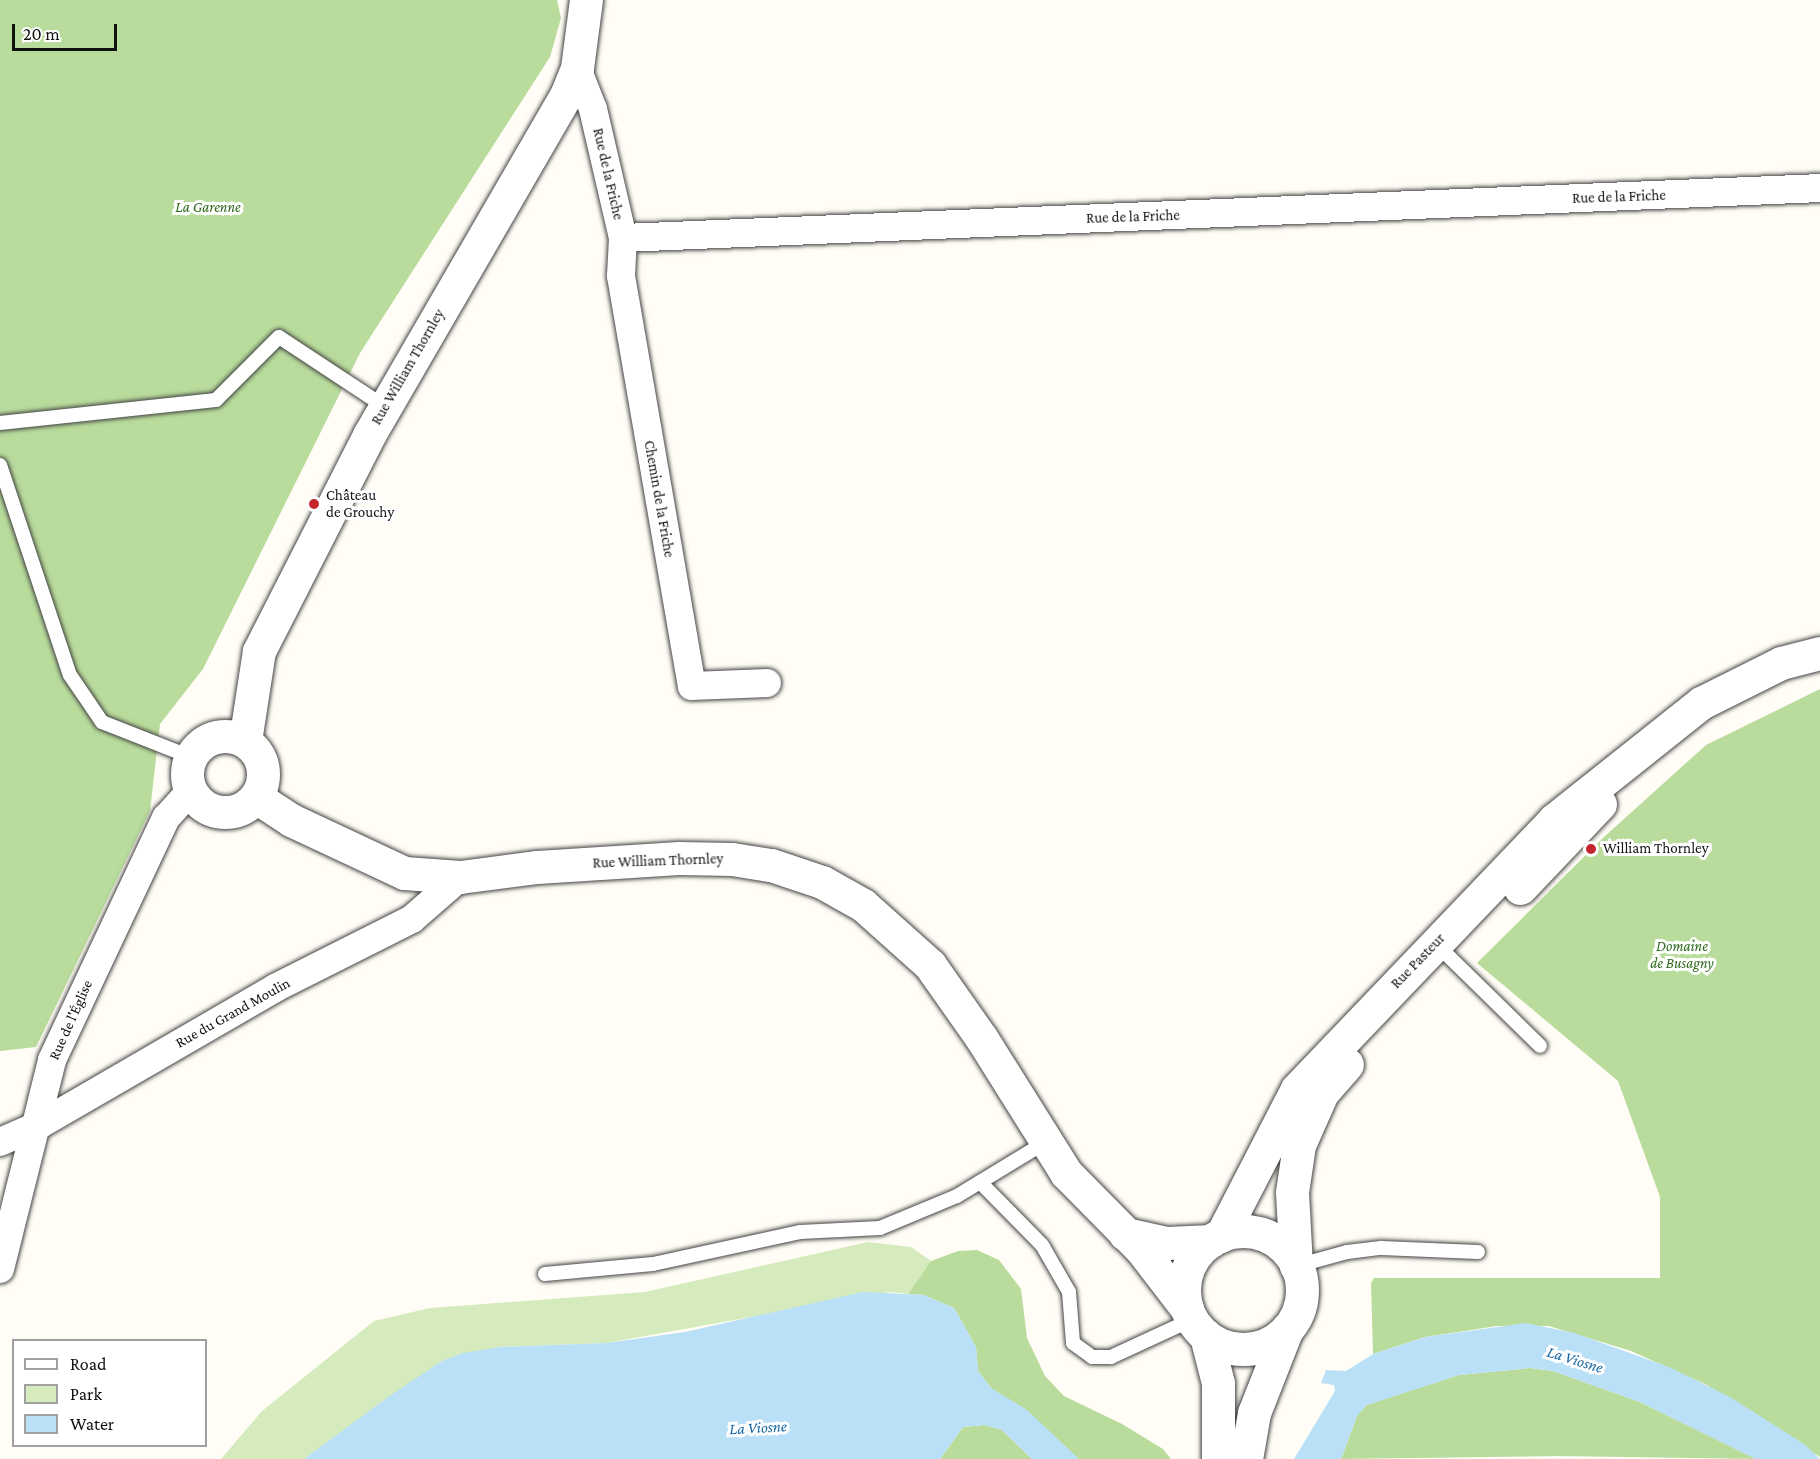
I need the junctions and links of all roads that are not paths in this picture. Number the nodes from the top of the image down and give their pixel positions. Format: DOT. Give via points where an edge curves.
graph roads {
  1 [pos="586,0"];
  2 [pos="576,68"];
  3 [pos="1820,188"];
  4 [pos="623,238"];
  5 [pos="386,407"];
  6 [pos="0,423"];
  7 [pos="0,465"];
  8 [pos="1820,653"];
  9 [pos="767,683"];
  10 [pos="245,741"];
  11 [pos="191,757"];
  12 [pos="191,790"];
  13 [pos="256,797"];
  14 [pos="460,877"];
  15 [pos="1443,951"];
  16 [pos="1540,1046"];
  17 [pos="39,1125"];
  18 [pos="0,1142"];
  19 [pos="1044,1143"];
  20 [pos="981,1182"];
  21 [pos="1125,1234"];
  22 [pos="1216,1238"];
  23 [pos="1478,1252"];
  24 [pos="1296,1266"];
  25 [pos="0,1269"];
  26 [pos="545,1274"];
  27 [pos="1195,1322"];
  28 [pos="1287,1329"];
  29 [pos="1232,1457"];
  1 -- 2 [label="street, Rue William Thornley"];
  2 -- 4 [label="street, Rue de la Friche" via="593,109"];
  2 -- 5 [label="street, Rue William Thornley" via="567,93"];
  3 -- 4 [label="street, Rue de la Friche"];
  4 -- 9 [label="street, Chemin de la Friche" via="621,276 692,686"];
  5 -- 6 [label="lane" via="279,337 216,400"];
  5 -- 10 [label="street, Rue William Thornley" via="293,579 259,651"];
  7 -- 11 [label="lane" via="70,675 102,722"];
  8 -- 15 [label="street, Rue Pasteur" via="1781,663 1737,682 1668,727 1566,842"];
  10 -- 11 [label="street" via="215,738"];
  10 -- 13 [label="street" via="261,761 262,786"];
  11 -- 12 [label="street" via="187,779"];
  12 -- 13 [label="street" via="198,801 221,812 234,811"];
  12 -- 17 [label="street, Rue de l'Église" via="166,818 52,1060"];
  13 -- 14 [label="street, Rue William Thornley" via="291,820 404,873"];
  14 -- 17 [label="street, Rue du Grand Moulin" via="412,920 275,988"];
  14 -- 19 [label="street, Rue William Thornley" via="537,867 679,858 771,865 822,882 863,905 930,965 982,1039"];
  15 -- 16 [label="lane"];
  15 -- 22 [label="street, Rue Pasteur" via="1297,1089"];
  15 -- 24 [label="street, Rue Pasteur" via="1308,1117 1293,1180"];
  17 -- 18 [label="street, Rue du Grand Moulin"];
  17 -- 25 [label="street, Rue de l'Église"];
  19 -- 20 [label="lane"];
  19 -- 21 [label="street, Rue William Thornley" via="1094,1205"];
  20 -- 26 [label="lane" via="880,1228 800,1232 653,1264"];
  20 -- 27 [label="lane" via="1042,1245 1069,1292 1073,1343 1092,1357 1111,1357"];
  21 -- 22 [label="street" via="1167,1243"];
  21 -- 27 [label="street, Rue William Thornley"];
  22 -- 24 [label="street" via="1242,1232 1264,1236 1283,1248"];
  22 -- 27 [label="street" via="1195,1256 1185,1277"];
  23 -- 24 [label="lane" via="1381,1248 1347,1252"];
  24 -- 28 [label="street" via="1301,1299"];
  27 -- 28 [label="street" via="1226,1347 1248,1348 1269,1343"];
  27 -- 29 [label="street" via="1218,1383"];
  28 -- 29 [label="street"];
}
